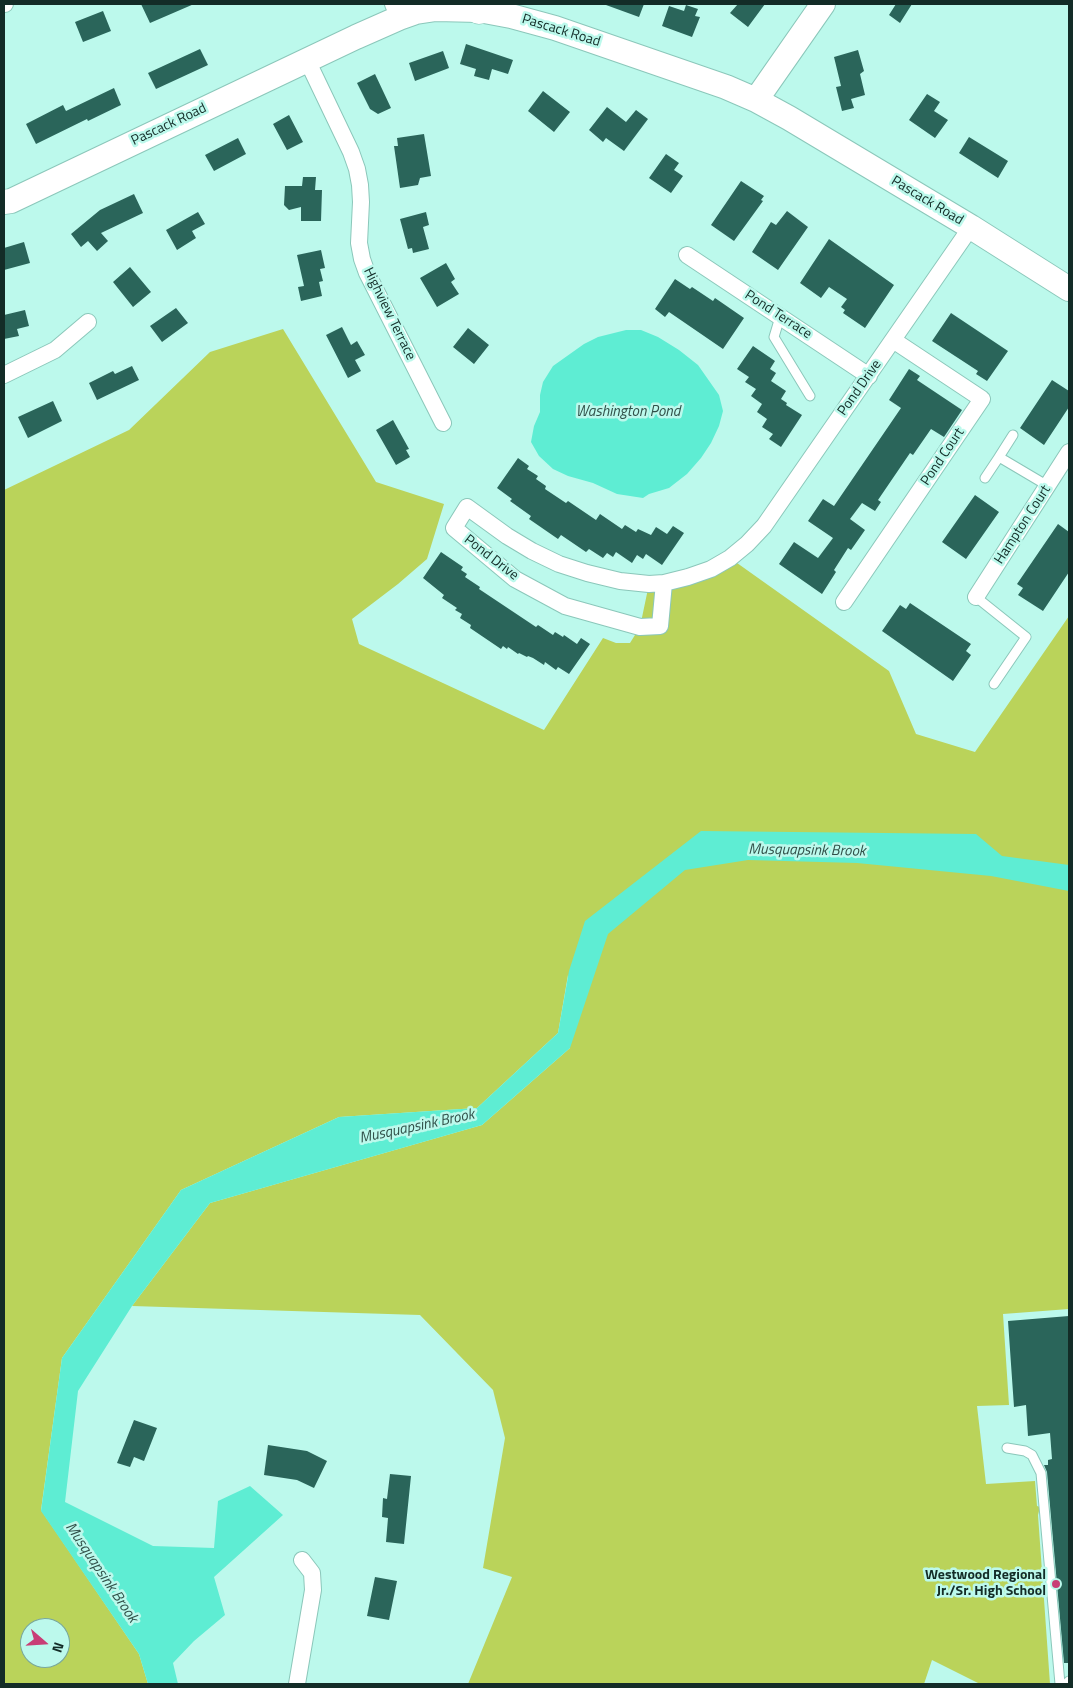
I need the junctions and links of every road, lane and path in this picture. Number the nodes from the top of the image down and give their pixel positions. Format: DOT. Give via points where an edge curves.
graph roads {
  1 [pos="823,4"];
  2 [pos="475,7"];
  3 [pos="396,11"];
  4 [pos="307,60"];
  5 [pos="756,100"];
  6 [pos="4,202"];
  7 [pos="971,228"];
  8 [pos="687,255"];
  9 [pos="1069,289"];
  10 [pos="780,317"];
  11 [pos="88,322"];
  12 [pos="893,340"];
  13 [pos="4,375"];
  14 [pos="869,376"];
  15 [pos="810,396"];
  16 [pos="443,423"];
  17 [pos="1013,435"];
  18 [pos="1069,452"];
  19 [pos="999,457"];
  20 [pos="985,478"];
  21 [pos="1048,486"];
  22 [pos="664,583"];
  23 [pos="976,597"];
  24 [pos="844,602"];
  25 [pos="994,684"];
  26 [pos="1007,1448"];
  27 [pos="302,1560"];
  28 [pos="1069,1681"];
  29 [pos="297,1684"];
  30 [pos="1060,1684"];
  31 [pos="1066,1684"];
  1 -- 5 [label="main road"];
  2 -- 3 [label="main road, Pascack Road"];
  2 -- 5 [label="main road, Pascack Road" via="555,28 717,83"];
  3 -- 4 [label="main road, Pascack Road"];
  4 -- 6 [label="main road, Pascack Road"];
  4 -- 16 [label="street, Highview Terrace" via="357,168 361,202 358,243 364,266"];
  5 -- 7 [label="main road, Pascack Road"];
  7 -- 9 [label="main road, Pascack Road"];
  7 -- 12 [label="street, Pond Drive"];
  8 -- 10 [label="street, Pond Terrace"];
  10 -- 14 [label="street, Pond Terrace"];
  10 -- 15 [label="lane" via="774,337"];
  11 -- 13 [label="street" via="55,350"];
  12 -- 14 [label="street, Pond Drive"];
  12 -- 24 [label="street, Pond Court" via="982,399"];
  14 -- 22 [label="street, Pond Drive" via="764,526 747,544 711,569"];
  17 -- 19 [label="lane"];
  18 -- 21 [label="street, Hampton Court"];
  19 -- 20 [label="lane"];
  19 -- 21 [label="lane"];
  21 -- 23 [label="street, Hampton Court"];
  22 -- 22 [label="street, Pond Drive" via="660,626 640,627 565,606 516,579 454,528 467,506 532,552 559,564 620,581"];
  23 -- 25 [label="lane" via="1026,637"];
  26 -- 30 [label="lane" via="1026,1450 1041,1474"];
  27 -- 29 [label="street" via="312,1573 313,1590"];
  28 -- 31 [label="lane"];
}
